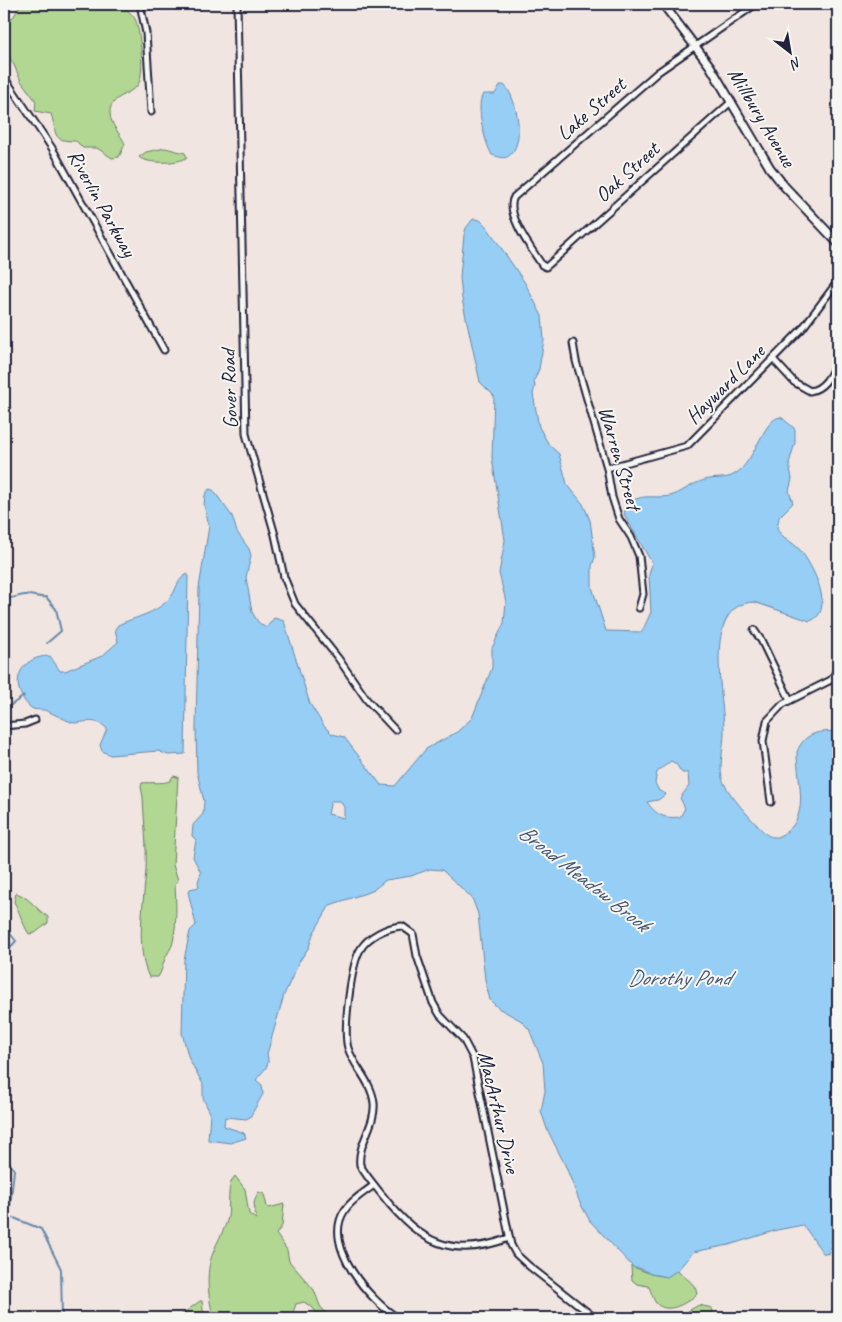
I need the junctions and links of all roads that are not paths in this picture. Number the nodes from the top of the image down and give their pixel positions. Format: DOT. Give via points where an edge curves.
graph roads {
  1 [pos="140,4"];
  2 [pos="237,4"];
  3 [pos="663,4"];
  4 [pos="756,4"];
  5 [pos="695,44"];
  6 [pos="4,77"];
  7 [pos="731,102"];
  8 [pos="151,112"];
  9 [pos="837,239"];
  10 [pos="546,267"];
  11 [pos="838,281"];
  12 [pos="573,343"];
  13 [pos="164,350"];
  14 [pos="773,359"];
  15 [pos="838,360"];
  16 [pos="607,468"];
  17 [pos="639,608"];
  18 [pos="754,630"];
  19 [pos="838,669"];
  20 [pos="790,700"];
  21 [pos="35,720"];
  22 [pos="4,726"];
  23 [pos="395,730"];
  24 [pos="771,802"];
  25 [pos="374,1184"];
  26 [pos="509,1238"];
  27 [pos="398,1318"];
  28 [pos="595,1318"];
  1 -- 8 [label="street" via="146,33"];
  2 -- 23 [label="street, Gover Road" via="246,434 284,577 295,604 367,700"];
  3 -- 5 [label="main road, Millbury Avenue"];
  4 -- 5 [label="street, Lake Street"];
  5 -- 7 [label="main road, Millbury Avenue"];
  5 -- 10 [label="street, Lake Street" via="650,78 512,201 519,227"];
  6 -- 13 [label="street, Riverlin Parkway" via="52,148"];
  7 -- 9 [label="main road, Millbury Avenue" via="770,168"];
  7 -- 10 [label="street, Oak Street"];
  11 -- 14 [label="street, Hayward Lane" via="802,329"];
  12 -- 16 [label="street, Warren Street"];
  14 -- 15 [label="street" via="794,382 810,391 824,384"];
  14 -- 16 [label="street, Hayward Lane" via="687,446"];
  16 -- 17 [label="street, Warren Street" via="619,519 639,556 644,594"];
  18 -- 20 [label="street"];
  19 -- 20 [label="street" via="831,680"];
  20 -- 24 [label="street" via="770,717 764,732"];
  21 -- 22 [label="street" via="12,727"];
  25 -- 26 [label="street" via="412,1228 434,1242 470,1248"];
  25 -- 26 [label="street, MacArthur Drive" via="359,1162 374,1106 369,1087 347,1043 353,977 360,950 367,941 402,926 413,934 422,975 436,1009 463,1039 473,1058"];
  25 -- 27 [label="street" via="345,1209 340,1220 338,1244 376,1302"];
  26 -- 28 [label="street, MacArthur Drive" via="513,1250 522,1260"];
}
